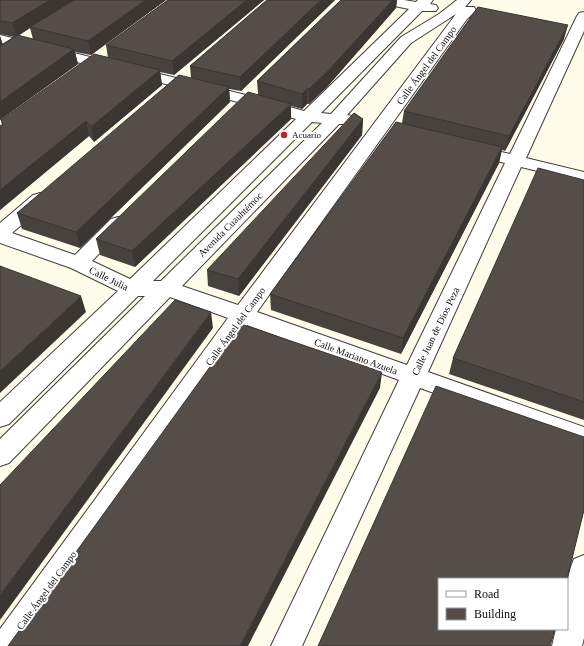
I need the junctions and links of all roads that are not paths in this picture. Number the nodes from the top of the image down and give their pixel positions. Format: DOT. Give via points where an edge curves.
graph roads {
  1 [pos="385,0"];
  2 [pos="423,4"];
  3 [pos="468,8"];
  4 [pos="576,27"];
  5 [pos="36,32"];
  6 [pos="0,39"];
  7 [pos="18,44"];
  8 [pos="111,49"];
  9 [pos="0,55"];
  10 [pos="93,62"];
  11 [pos="80,71"];
  12 [pos="258,86"];
  13 [pos="244,99"];
  14 [pos="228,115"];
  15 [pos="308,117"];
  16 [pos="336,118"];
  17 [pos="375,126"];
  18 [pos="456,146"];
  19 [pos="516,161"];
  20 [pos="584,177"];
  21 [pos="53,188"];
  22 [pos="128,214"];
  23 [pos="0,233"];
  24 [pos="0,236"];
  25 [pos="78,263"];
  26 [pos="166,288"];
  27 [pos="133,289"];
  28 [pos="242,316"];
  29 [pos="413,376"];
  30 [pos="0,417"];
  31 [pos="584,437"];
  32 [pos="0,455"];
  33 [pos="584,568"];
  34 [pos="6,646"];
  35 [pos="286,646"];
  36 [pos="566,646"];
  1 -- 2 [label="street"];
  2 -- 3 [label="street"];
  2 -- 15 [label="street"];
  3 -- 16 [label="street, Avenida Cuauhtémoc" via="420,29 406,40"];
  3 -- 17 [label="street, Calle Ángel del Campo"];
  4 -- 19 [label="street, Calle Juan de Dios Peza"];
  5 -- 7 [label="street"];
  6 -- 7 [label="street"];
  7 -- 9 [label="street"];
  7 -- 10 [label="street"];
  8 -- 10 [label="street"];
  10 -- 11 [label="street"];
  10 -- 13 [label="street"];
  12 -- 13 [label="street"];
  13 -- 14 [label="street"];
  13 -- 15 [label="street"];
  15 -- 16 [label="street"];
  15 -- 27 [label="street"];
  16 -- 17 [label="street"];
  16 -- 26 [label="street, Avenida Cuauhtémoc"];
  17 -- 28 [label="street, Calle Ángel del Campo"];
  18 -- 19 [label="street"];
  19 -- 20 [label="street"];
  19 -- 29 [label="street, Calle Juan de Dios Peza"];
  21 -- 23 [label="street"];
  22 -- 25 [label="street"];
  24 -- 25 [label="street, Calle Julia"];
  25 -- 27 [label="street, Calle Julia"];
  26 -- 27 [label="street, Calle Julia"];
  26 -- 28 [label="street, Calle Julia"];
  26 -- 32 [label="street, Avenida Cuauhtémoc"];
  27 -- 30 [label="street"];
  28 -- 29 [label="street, Calle Mariano Azuela"];
  28 -- 34 [label="street, Calle Ángel del Campo"];
  29 -- 31 [label="street, Calle Mariano Azuela"];
  29 -- 35 [label="street, Calle Juan de Dios Peza"];
  33 -- 36 [label="street"];
}
